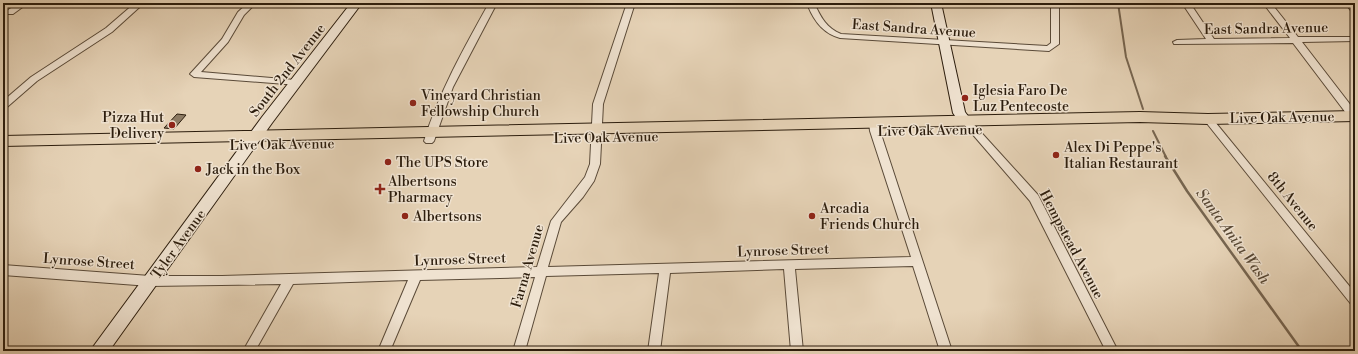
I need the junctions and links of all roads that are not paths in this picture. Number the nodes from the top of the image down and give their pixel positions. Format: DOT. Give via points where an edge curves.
graph roads {
  1 [pos="24,3"];
  2 [pos="140,3"];
  3 [pos="252,3"];
  4 [pos="357,3"];
  5 [pos="493,3"];
  6 [pos="631,3"];
  7 [pos="793,3"];
  8 [pos="936,3"];
  9 [pos="1055,3"];
  10 [pos="1186,3"];
  11 [pos="1268,3"];
  12 [pos="1349,3"];
  13 [pos="811,4"];
  14 [pos="1355,10"];
  15 [pos="7,12"];
  16 [pos="1355,39"];
  17 [pos="1296,40"];
  18 [pos="1177,42"];
  19 [pos="1212,42"];
  20 [pos="945,43"];
  21 [pos="295,83"];
  22 [pos="3,106"];
  23 [pos="1354,117"];
  24 [pos="1208,119"];
  25 [pos="969,125"];
  26 [pos="874,127"];
  27 [pos="597,133"];
  28 [pos="430,136"];
  29 [pos="252,140"];
  30 [pos="3,141"];
  31 [pos="3,151"];
  32 [pos="917,261"];
  33 [pos="789,265"];
  34 [pos="665,269"];
  35 [pos="3,270"];
  36 [pos="541,272"];
  37 [pos="416,275"];
  38 [pos="290,279"];
  39 [pos="150,281"];
  40 [pos="1355,301"];
  41 [pos="99,351"];
  42 [pos="249,351"];
  43 [pos="384,351"];
  44 [pos="519,351"];
  45 [pos="654,351"];
  46 [pos="797,351"];
  47 [pos="946,351"];
  48 [pos="1112,351"];
  1 -- 15 [label="street"];
  2 -- 22 [label="street" via="109,30 34,79"];
  3 -- 21 [label="street" via="241,14 225,40 194,74"];
  4 -- 21 [label="street, South 2nd Avenue"];
  5 -- 28 [label="street" via="459,66"];
  6 -- 27 [label="street, Farna Avenue" via="598,104"];
  7 -- 13 [label="street, East Sandra Avenue"];
  8 -- 20 [label="street"];
  9 -- 20 [label="street, East Sandra Avenue" via="1055,44 1050,49"];
  10 -- 19 [label="street"];
  11 -- 17 [label="street"];
  12 -- 14 [label="street"];
  13 -- 20 [label="street, East Sandra Avenue" via="815,16 830,32 840,36"];
  16 -- 17 [label="street, East Sandra Avenue"];
  17 -- 19 [label="street, East Sandra Avenue"];
  17 -- 23 [label="street"];
  18 -- 19 [label="street, East Sandra Avenue"];
  20 -- 25 [label="street" via="959,113"];
  21 -- 29 [label="street, South 2nd Avenue"];
  23 -- 24 [label="main road, Live Oak Avenue"];
  24 -- 25 [label="main road, Live Oak Avenue"];
  24 -- 40 [label="street, 8th Avenue"];
  25 -- 26 [label="main road, Live Oak Avenue"];
  25 -- 48 [label="street, Hempstead Avenue" via="1034,198"];
  26 -- 27 [label="main road, Live Oak Avenue"];
  26 -- 32 [label="street"];
  27 -- 28 [label="main road, Live Oak Avenue"];
  27 -- 36 [label="street, Farna Avenue" via="595,164 590,178 556,221"];
  28 -- 29 [label="main road, Live Oak Avenue"];
  29 -- 30 [label="main road, Live Oak Avenue"];
  29 -- 31 [label="main road, Live Oak Avenue"];
  29 -- 39 [label="street, Tyler Avenue"];
  32 -- 33 [label="street, Lynrose Street"];
  32 -- 47 [label="street"];
  33 -- 34 [label="street, Lynrose Street"];
  33 -- 46 [label="street"];
  34 -- 36 [label="street, Lynrose Street"];
  34 -- 45 [label="street"];
  35 -- 39 [label="street, Lynrose Street"];
  36 -- 37 [label="street, Lynrose Street"];
  36 -- 44 [label="street, Farna Avenue"];
  37 -- 38 [label="street, Lynrose Street"];
  37 -- 43 [label="street"];
  38 -- 39 [label="street, Lynrose Street"];
  38 -- 42 [label="street"];
  39 -- 41 [label="street, Tyler Avenue"];
}
